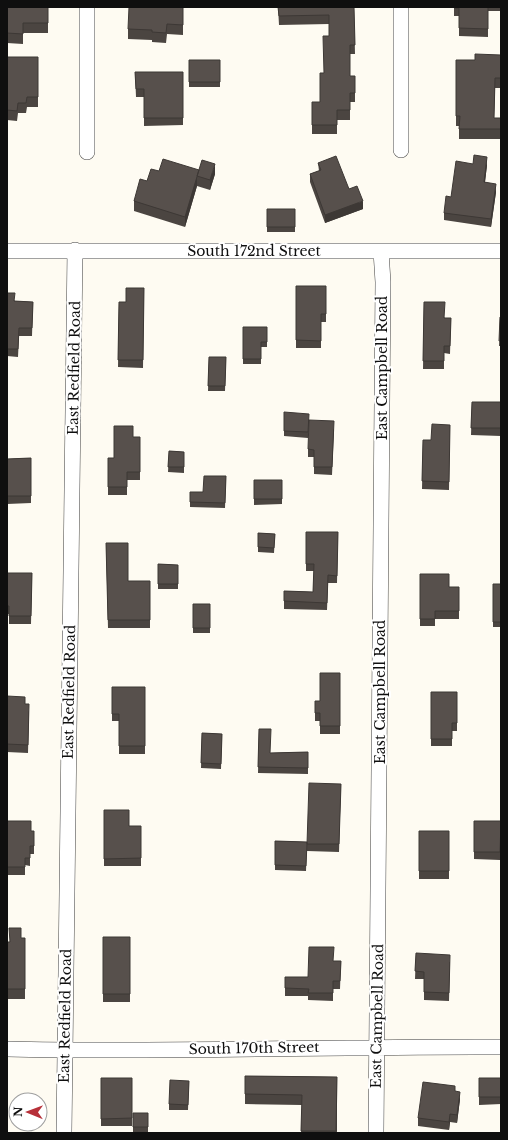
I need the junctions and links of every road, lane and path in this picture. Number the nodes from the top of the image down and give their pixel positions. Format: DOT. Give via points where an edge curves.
graph roads {
  1 [pos="87,7"];
  2 [pos="401,7"];
  3 [pos="401,150"];
  4 [pos="87,152"];
  5 [pos="75,250"];
  6 [pos="7,251"];
  7 [pos="381,251"];
  8 [pos="501,251"];
  9 [pos="377,1046"];
  10 [pos="501,1047"];
  11 [pos="7,1049"];
  12 [pos="65,1050"];
  13 [pos="64,1133"];
  14 [pos="376,1133"];
  1 -- 4 [label="street"];
  2 -- 3 [label="street"];
  5 -- 6 [label="street, South 172nd Street"];
  5 -- 7 [label="street, South 172nd Street"];
  5 -- 12 [label="street, East Redfield Road"];
  7 -- 8 [label="street, South 172nd Street"];
  7 -- 9 [label="street, East Campbell Road" via="383,282"];
  9 -- 10 [label="street, South 170th Street"];
  9 -- 12 [label="street, South 170th Street"];
  9 -- 14 [label="street, East Campbell Road"];
  11 -- 12 [label="street, South 170th Street"];
  12 -- 13 [label="street, East Redfield Road"];
}
